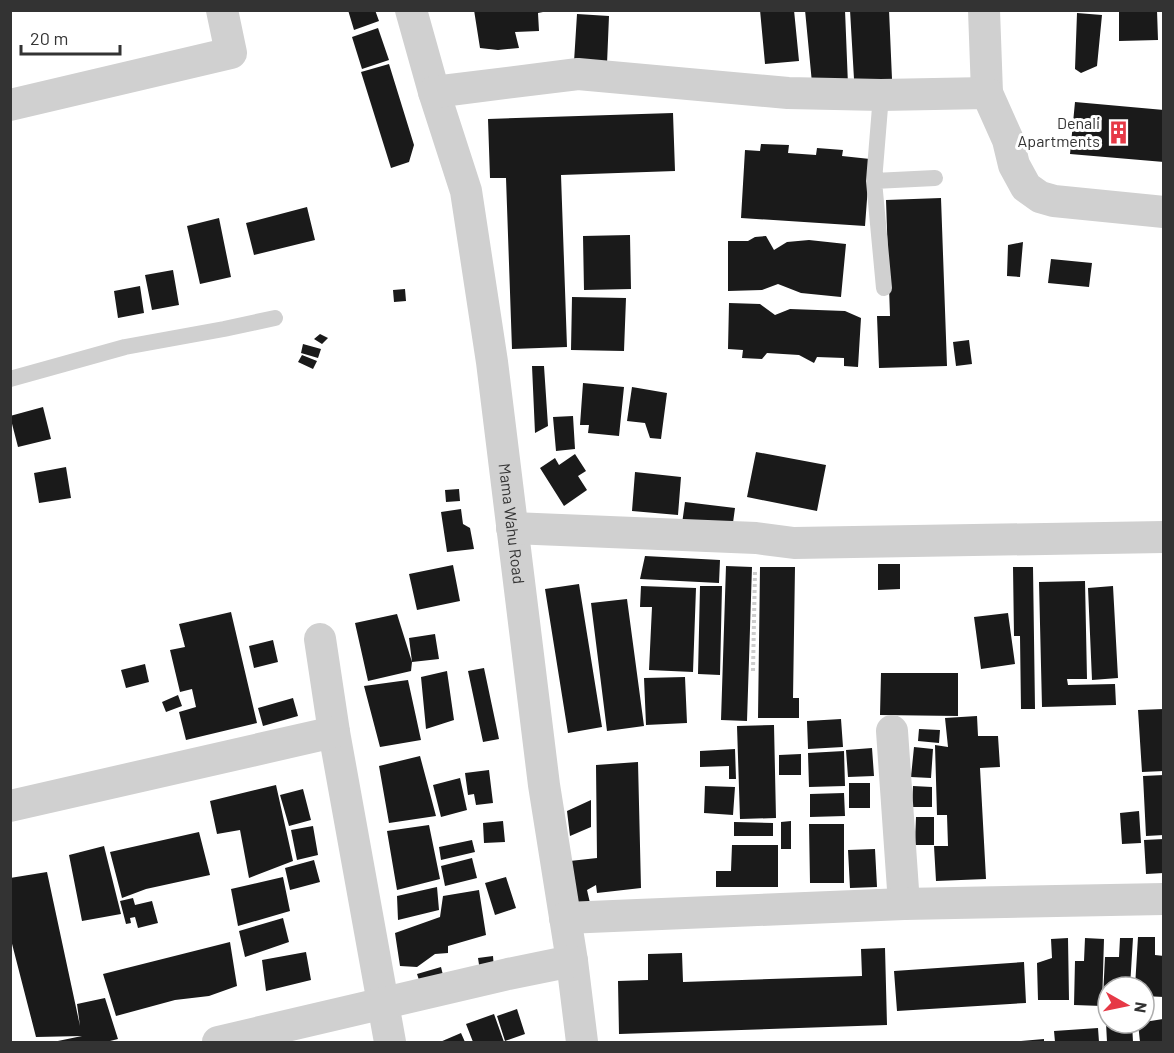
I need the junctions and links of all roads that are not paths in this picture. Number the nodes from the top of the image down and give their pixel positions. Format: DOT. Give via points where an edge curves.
graph roads {
  1 [pos="222,10"];
  2 [pos="411,10"];
  3 [pos="984,10"];
  4 [pos="434,92"];
  5 [pos="987,93"];
  6 [pos="881,96"];
  7 [pos="10,105"];
  8 [pos="935,178"];
  9 [pos="874,181"];
  10 [pos="1164,212"];
  11 [pos="884,288"];
  12 [pos="275,318"];
  13 [pos="10,379"];
  14 [pos="512,528"];
  15 [pos="1164,537"];
  16 [pos="320,639"];
  17 [pos="892,731"];
  18 [pos="334,732"];
  19 [pos="10,806"];
  20 [pos="1164,899"];
  21 [pos="904,904"];
  22 [pos="565,918"];
  23 [pos="572,961"];
  24 [pos="384,1003"];
  25 [pos="218,1042"];
  26 [pos="390,1042"];
  27 [pos="582,1042"];
  1 -- 7 [label="street" via="231,53"];
  2 -- 4 [label="street, Mama Wahu Road"];
  3 -- 5 [label="street"];
  4 -- 6 [label="street" via="578,74 788,93"];
  4 -- 14 [label="street, Mama Wahu Road" via="466,191"];
  5 -- 6 [label="street"];
  5 -- 10 [label="street" via="1008,140 1014,165 1026,187 1040,197"];
  6 -- 9 [label="lane"];
  8 -- 9 [label="lane"];
  9 -- 11 [label="lane"];
  12 -- 13 [label="lane" via="125,347"];
  14 -- 15 [label="street" via="794,543"];
  14 -- 22 [label="street, Mama Wahu Road"];
  16 -- 18 [label="street"];
  17 -- 21 [label="street"];
  18 -- 19 [label="street"];
  18 -- 24 [label="street"];
  20 -- 21 [label="street"];
  21 -- 22 [label="street"];
  22 -- 23 [label="street, Mama Wahu Road"];
  23 -- 24 [label="street"];
  23 -- 27 [label="street, Mama Wahu Road"];
  24 -- 25 [label="street"];
  24 -- 26 [label="street"];
}
